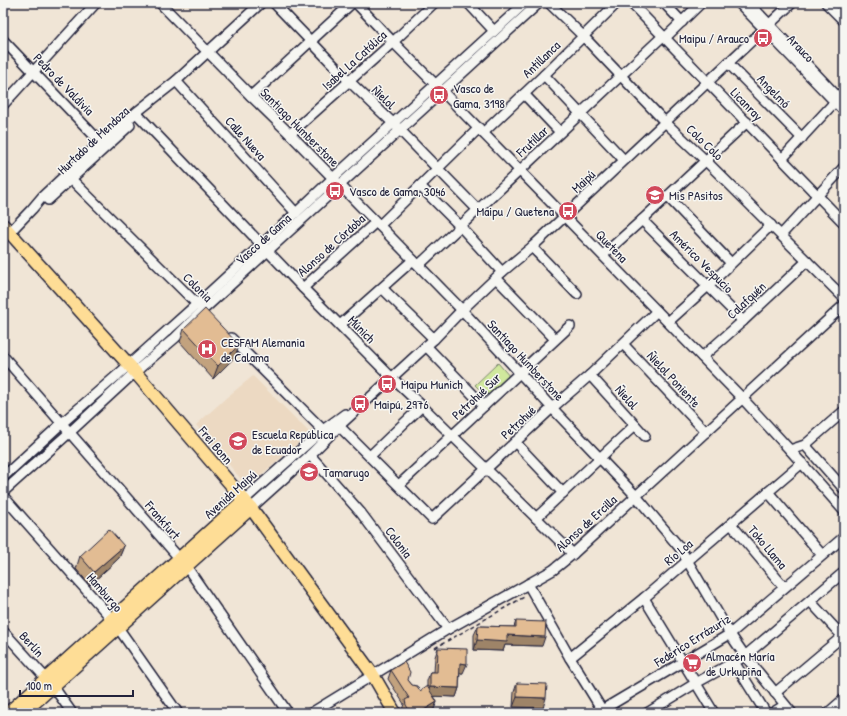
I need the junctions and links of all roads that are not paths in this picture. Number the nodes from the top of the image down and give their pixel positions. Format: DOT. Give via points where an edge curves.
graph roads {
  1 [pos="96,3"];
  2 [pos="160,3"];
  3 [pos="261,3"];
  4 [pos="274,3"];
  5 [pos="352,3"];
  6 [pos="356,3"];
  7 [pos="434,3"];
  8 [pos="468,3"];
  9 [pos="525,3"];
  10 [pos="539,3"];
  11 [pos="550,3"];
  12 [pos="617,3"];
  13 [pos="631,3"];
  14 [pos="664,3"];
  15 [pos="701,3"];
  16 [pos="739,3"];
  17 [pos="749,3"];
  18 [pos="792,3"];
  19 [pos="826,3"];
  20 [pos="844,21"];
  21 [pos="682,22"];
  22 [pos="767,27"];
  23 [pos="494,31"];
  24 [pos="583,36"];
  25 [pos="664,37"];
  26 [pos="3,40"];
  27 [pos="311,41"];
  28 [pos="393,42"];
  29 [pos="208,52"];
  30 [pos="728,63"];
  31 [pos="34,71"];
  32 [pos="544,75"];
  33 [pos="620,76"];
  34 [pos="349,81"];
  35 [pos="708,82"];
  36 [pos="173,84"];
  37 [pos="435,84"];
  38 [pos="442,91"];
  39 [pos="524,94"];
  40 [pos="251,96"];
  41 [pos="840,98"];
  42 [pos="3,105"];
  43 [pos="844,111"];
  44 [pos="580,113"];
  45 [pos="139,116"];
  46 [pos="665,122"];
  47 [pos="746,122"];
  48 [pos="396,127"];
  49 [pos="481,130"];
  50 [pos="560,132"];
  51 [pos="290,134"];
  52 [pos="802,138"];
  53 [pos="103,145"];
  54 [pos="782,159"];
  55 [pos="624,160"];
  56 [pos="705,160"];
  57 [pos="844,167"];
  58 [pos="438,169"];
  59 [pos="519,170"];
  60 [pos="333,178"];
  61 [pos="71,179"];
  62 [pos="340,186"];
  63 [pos="420,186"];
  64 [pos="667,196"];
  65 [pos="818,196"];
  66 [pos="32,209"];
  67 [pos="477,210"];
  68 [pos="296,213"];
  69 [pos="564,216"];
  70 [pos="642,220"];
  71 [pos="378,223"];
  72 [pos="844,223"];
  73 [pos="771,225"];
  74 [pos="460,226"];
  75 [pos="5,231"];
  76 [pos="781,235"];
  77 [pos="532,247"];
  78 [pos="265,248"];
  79 [pos="602,255"];
  80 [pos="807,261"];
  81 [pos="416,263"];
  82 [pos="732,263"];
  83 [pos="499,275"];
  84 [pos="708,286"];
  85 [pos="303,288"];
  86 [pos="382,288"];
  87 [pos="577,294"];
  88 [pos="844,298"];
  89 [pos="844,305"];
  90 [pos="203,310"];
  91 [pos="462,310"];
  92 [pos="657,311"];
  93 [pos="743,321"];
  94 [pos="668,322"];
  95 [pos="340,325"];
  96 [pos="570,326"];
  97 [pos="225,332"];
  98 [pos="434,339"];
  99 [pos="555,339"];
  100 [pos="622,344"];
  101 [pos="426,346"];
  102 [pos="3,356"];
  103 [pos="702,357"];
  104 [pos="132,369"];
  105 [pos="520,373"];
  106 [pos="590,375"];
  107 [pos="392,378"];
  108 [pos="742,398"];
  109 [pos="422,406"];
  110 [pos="484,406"];
  111 [pos="552,408"];
  112 [pos="844,411"];
  113 [pos="62,424"];
  114 [pos="635,425"];
  115 [pos="339,426"];
  116 [pos="323,430"];
  117 [pos="706,432"];
  118 [pos="69,433"];
  119 [pos="452,436"];
  120 [pos="645,436"];
  121 [pos="515,442"];
  122 [pos="805,445"];
  123 [pos="790,450"];
  124 [pos="310,455"];
  125 [pos="370,456"];
  126 [pos="600,458"];
  127 [pos="802,463"];
  128 [pos="486,470"];
  129 [pos="3,477"];
  130 [pos="840,478"];
  131 [pos="399,485"];
  132 [pos="844,489"];
  133 [pos="3,492"];
  134 [pos="768,492"];
  135 [pos="563,493"];
  136 [pos="3,496"];
  137 [pos="636,496"];
  138 [pos="248,504"];
  139 [pos="844,511"];
  140 [pos="536,518"];
  141 [pos="731,524"];
  142 [pos="844,537"];
  143 [pos="573,554"];
  144 [pos="822,555"];
  145 [pos="688,560"];
  146 [pos="182,562"];
  147 [pos="844,572"];
  148 [pos="528,584"];
  149 [pos="784,587"];
  150 [pos="644,598"];
  151 [pos="810,600"];
  152 [pos="115,623"];
  153 [pos="448,629"];
  154 [pos="3,631"];
  155 [pos="730,634"];
  156 [pos="843,636"];
  157 [pos="745,656"];
  158 [pos="570,658"];
  159 [pos="683,662"];
  160 [pos="734,662"];
  161 [pos="373,675"];
  162 [pos="49,682"];
  163 [pos="696,683"];
  164 [pos="775,693"];
  165 [pos="844,699"];
  166 [pos="785,705"];
  167 [pos="603,711"];
  168 [pos="652,712"];
  169 [pos="8,713"];
  170 [pos="23,713"];
  171 [pos="72,713"];
  172 [pos="178,713"];
  173 [pos="288,713"];
  174 [pos="311,713"];
  175 [pos="395,713"];
  176 [pos="714,713"];
  177 [pos="766,713"];
  178 [pos="772,713"];
  179 [pos="792,713"];
  180 [pos="828,713"];
  1 -- 31 [label="street"];
  2 -- 29 [label="street, Santiago Humberstone"];
  3 -- 29 [label="street, Hurtado de Mendoza"];
  4 -- 27 [label="street, Ñielol"];
  5 -- 27 [label="street"];
  6 -- 28 [label="street, Quetena"];
  7 -- 28 [label="street, Isabel La Católica"];
  8 -- 23 [label="street"];
  9 -- 23 [label="street, Vasco de Gama"];
  10 -- 38 [label="street, Vasco de Gama"];
  11 -- 24 [label="street, Colo Colo"];
  12 -- 24 [label="street, Antillanca"];
  13 -- 25 [label="street, Licanray"];
  14 -- 21 [label="street"];
  15 -- 21 [label="street, Frutillar"];
  16 -- 22 [label="street, Arauco"];
  17 -- 22 [label="street, Arauco"];
  18 -- 22 [label="street, Maipú"];
  19 -- 20 [label="street"];
  21 -- 25 [label="street, Frutillar"];
  22 -- 30 [label="street, Maipú"];
  22 -- 41 [label="street, Arauco"];
  23 -- 37 [label="street, Vasco de Gama"];
  24 -- 32 [label="street, Antillanca"];
  24 -- 33 [label="street, Colo Colo"];
  25 -- 33 [label="street, Frutillar"];
  25 -- 35 [label="street, Licanray"];
  26 -- 31 [label="street, Pedro de Valdivia"];
  27 -- 34 [label="street, Ñielol"];
  27 -- 40 [label="street"];
  28 -- 34 [label="street, Isabel La Católica"];
  28 -- 37 [label="street, Quetena"];
  29 -- 36 [label="street, Hurtado de Mendoza"];
  29 -- 40 [label="street, Santiago Humberstone"];
  30 -- 35 [label="street, Maipú"];
  30 -- 52 [label="street, Angelmó"];
  31 -- 42 [label="street"];
  31 -- 53 [label="street, Pedro de Valdivia"];
  32 -- 39 [label="street, Antillanca"];
  32 -- 44 [label="street"];
  33 -- 44 [label="street, Frutillar"];
  33 -- 46 [label="street, Colo Colo"];
  34 -- 48 [label="street, Ñielol"];
  34 -- 51 [label="street, Isabel La Católica"];
  35 -- 46 [label="street, Maipú"];
  35 -- 47 [label="street, Licanray"];
  36 -- 45 [label="street, Hurtado de Mendoza"];
  36 -- 53 [label="street, Hurtado de Mendoza" via="138,110"];
  36 -- 68 [label="street, Calle Nueva"];
  37 -- 38 [label="street, Quetena"];
  37 -- 48 [label="street, Vasco de Gama"];
  38 -- 48 [label="street, Vasco de Gama"];
  38 -- 49 [label="street, Quetena"];
  39 -- 49 [label="street, Antillanca"];
  39 -- 50 [label="street"];
  40 -- 51 [label="street, Santiago Humberstone"];
  41 -- 43 [label="street, Arauco"];
  41 -- 52 [label="street"];
  44 -- 50 [label="street, Frutillar"];
  44 -- 55 [label="street"];
  45 -- 53 [label="street, Hurtado de Mendoza"];
  45 -- 78 [label="street, Múnich"];
  46 -- 55 [label="street, Maipú"];
  46 -- 56 [label="street, Colo Colo"];
  47 -- 54 [label="street, Licanray"];
  47 -- 56 [label="street"];
  48 -- 58 [label="street, Ñielol"];
  48 -- 60 [label="street, Vasco de Gama"];
  48 -- 62 [label="street, Vasco de Gama"];
  49 -- 58 [label="street, Antillanca"];
  49 -- 59 [label="street, Quetena"];
  50 -- 59 [label="street, Frutillar"];
  51 -- 60 [label="street, Santiago Humberstone"];
  52 -- 54 [label="street"];
  53 -- 61 [label="street, Hurtado de Mendoza"];
  53 -- 66 [label="street, Hurtado de Mendoza" via="43,196"];
  54 -- 65 [label="street, Licanray"];
  55 -- 69 [label="street, Maipú"];
  56 -- 64 [label="street"];
  56 -- 73 [label="street, Colo Colo"];
  57 -- 65 [label="street"];
  58 -- 63 [label="street, Antillanca"];
  58 -- 67 [label="street, Ñielol"];
  59 -- 67 [label="street, Frutillar"];
  59 -- 69 [label="street, Quetena"];
  60 -- 62 [label="street, Santiago Humberstone"];
  60 -- 68 [label="street, Vasco de Gama"];
  61 -- 66 [label="street, Hurtado de Mendoza" via="48,200"];
  61 -- 90 [label="street, Colonia"];
  62 -- 71 [label="street, Santiago Humberstone"];
  62 -- 78 [label="street, Vasco de Gama"];
  63 -- 71 [label="street, Antillanca"];
  63 -- 74 [label="street"];
  64 -- 70 [label="street"];
  64 -- 82 [label="street, Américo Vespucio"];
  65 -- 72 [label="street, Licanray"];
  65 -- 76 [label="street"];
  66 -- 75 [label="street, Hurtado de Mendoza"];
  67 -- 74 [label="street, Frutillar"];
  68 -- 78 [label="street, Vasco de Gama"];
  69 -- 77 [label="street, Maipú"];
  69 -- 79 [label="street, Quetena"];
  70 -- 79 [label="street"];
  70 -- 84 [label="street, Américo Vespucio"];
  71 -- 81 [label="street, Santiago Humberstone"];
  71 -- 85 [label="street, Alonso de Córdoba"];
  73 -- 76 [label="street, Colo Colo"];
  73 -- 82 [label="street"];
  74 -- 81 [label="street, Frutillar"];
  74 -- 83 [label="street"];
  75 -- 104 [label="main road, Frei Bonn"];
  76 -- 80 [label="street, Colo Colo"];
  77 -- 83 [label="street, Maipú"];
  77 -- 87 [label="street"];
  78 -- 85 [label="street, Múnich"];
  78 -- 90 [label="street, Vasco de Gama"];
  79 -- 92 [label="street, Quetena"];
  80 -- 88 [label="street, Colo Colo"];
  80 -- 93 [label="street, Calafquén"];
  81 -- 86 [label="street, Frutillar"];
  81 -- 91 [label="street, Santiago Humberstone"];
  82 -- 84 [label="street"];
  83 -- 91 [label="street, Maipú"];
  83 -- 99 [label="street"];
  84 -- 93 [label="street, Américo Vespucio"];
  84 -- 94 [label="street"];
  85 -- 95 [label="street, Múnich"];
  86 -- 95 [label="street, Frutillar"];
  86 -- 98 [label="street"];
  89 -- 108 [label="street, Alonso de Ercilla"];
  90 -- 104 [label="street, Vasco de Gama" via="174,338"];
  91 -- 98 [label="street, Maipú"];
  91 -- 105 [label="street, Santiago Humberstone"];
  92 -- 94 [label="street, Quetena"];
  92 -- 100 [label="street, Petrohué"];
  93 -- 103 [label="street, Calafquén"];
  94 -- 103 [label="street, Quetena"];
  95 -- 107 [label="street, Múnich"];
  96 -- 99 [label="street, Petrohué Sur"];
  97 -- 116 [label="street"];
  98 -- 101 [label="street, Maipú"];
  99 -- 105 [label="street, Petrohué Sur"];
  100 -- 106 [label="street, Petrohué"];
  100 -- 117 [label="street, Ñielol Poniente"];
  101 -- 107 [label="street, Maipú"];
  101 -- 110 [label="street"];
  102 -- 113 [label="street, Frankfurt"];
  103 -- 108 [label="street, Quetena"];
  104 -- 113 [label="street, Vasco de Gama"];
  104 -- 118 [label="street, Vasco de Gama"];
  104 -- 138 [label="main road, Frei Bonn"];
  105 -- 110 [label="street, Petrohué Sur"];
  105 -- 111 [label="street, Santiago Humberstone"];
  106 -- 111 [label="street, Petrohué"];
  106 -- 114 [label="street, Ñielol"];
  107 -- 109 [label="street, Múnich"];
  107 -- 115 [label="street, Avenida Maipú"];
  107 -- 116 [label="street, Avenida Maipú"];
  108 -- 117 [label="street, Alonso de Ercilla"];
  108 -- 123 [label="street, Quetena"];
  109 -- 119 [label="street, Múnich"];
  109 -- 125 [label="street"];
  110 -- 119 [label="street, Petrohué Sur"];
  111 -- 121 [label="street, Petrohué"];
  111 -- 126 [label="street, Santiago Humberstone"];
  112 -- 122 [label="street"];
  113 -- 118 [label="street, Frankfurt"];
  113 -- 129 [label="street, Vasco de Gama"];
  114 -- 120 [label="street, Ñielol"];
  114 -- 126 [label="street"];
  115 -- 124 [label="street, Avenida Maipú"];
  115 -- 125 [label="street"];
  116 -- 138 [label="street, Avenida Maipú"];
  117 -- 137 [label="street, Alonso de Ercilla"];
  118 -- 133 [label="street, Vasco de Gama"];
  118 -- 146 [label="street, Frankfurt"];
  119 -- 128 [label="street, Múnich"];
  119 -- 131 [label="street, Petrohué Sur"];
  121 -- 128 [label="street, Petrohué"];
  121 -- 135 [label="street"];
  122 -- 123 [label="street"];
  122 -- 130 [label="street"];
  123 -- 127 [label="street, Quetena"];
  124 -- 138 [label="street, Avenida Maipú"];
  124 -- 153 [label="street, Colonia" via="361,513"];
  125 -- 131 [label="street"];
  126 -- 135 [label="street"];
  126 -- 137 [label="street, Santiago Humberstone"];
  127 -- 134 [label="street, Río Loa"];
  127 -- 139 [label="street, Quetena"];
  128 -- 131 [label="street, Petrohué" via="432,519"];
  128 -- 140 [label="street, Múnich"];
  130 -- 132 [label="street"];
  134 -- 141 [label="street, Río Loa"];
  134 -- 144 [label="street"];
  135 -- 140 [label="street"];
  136 -- 152 [label="street, Hamburgo"];
  137 -- 143 [label="street, Alonso de Ercilla"];
  137 -- 145 [label="street, Santiago Humberstone"];
  138 -- 146 [label="main road, Avenida Maipú"];
  138 -- 161 [label="main road, Frei Bonn"];
  140 -- 143 [label="street, Múnich"];
  141 -- 145 [label="street, Río Loa"];
  141 -- 149 [label="street, Toko Llama"];
  142 -- 144 [label="street, Federico Errázuriz"];
  143 -- 148 [label="street, Alonso de Ercilla" via="553,570"];
  144 -- 149 [label="street, Federico Errázuriz"];
  145 -- 150 [label="street, Río Loa"];
  145 -- 155 [label="street, Santiago Humberstone"];
  146 -- 152 [label="main road, Avenida Maipú"];
  146 -- 173 [label="street, Frankfurt"];
  147 -- 151 [label="street"];
  148 -- 153 [label="street, Alonso de Ercilla"];
  148 -- 158 [label="street"];
  149 -- 155 [label="street, Federico Errázuriz"];
  150 -- 158 [label="street, Río Loa"];
  150 -- 159 [label="street"];
  151 -- 156 [label="street"];
  151 -- 157 [label="street"];
  152 -- 162 [label="main road, Avenida Maipú"];
  152 -- 172 [label="street, Hamburgo"];
  153 -- 161 [label="street, Alonso de Ercilla"];
  154 -- 162 [label="street, Berlín"];
  155 -- 157 [label="street, Santiago Humberstone"];
  155 -- 159 [label="street, Federico Errázuriz"];
  156 -- 164 [label="street"];
  157 -- 160 [label="street"];
  157 -- 164 [label="street, Santiago Humberstone"];
  158 -- 167 [label="street"];
  159 -- 163 [label="street"];
  159 -- 167 [label="street, Federico Errázuriz"];
  160 -- 163 [label="street"];
  160 -- 177 [label="street"];
  161 -- 174 [label="street, Alonso de Ercilla"];
  161 -- 175 [label="main road, Frei Bonn"];
  162 -- 169 [label="main road, Avenida Maipú"];
  162 -- 170 [label="main road, Avenida Maipú"];
  162 -- 171 [label="street, Berlín"];
  163 -- 168 [label="street"];
  163 -- 176 [label="street"];
  164 -- 166 [label="street, Santiago Humberstone"];
  165 -- 180 [label="street"];
  166 -- 178 [label="street"];
  166 -- 179 [label="street, Santiago Humberstone"];
}
